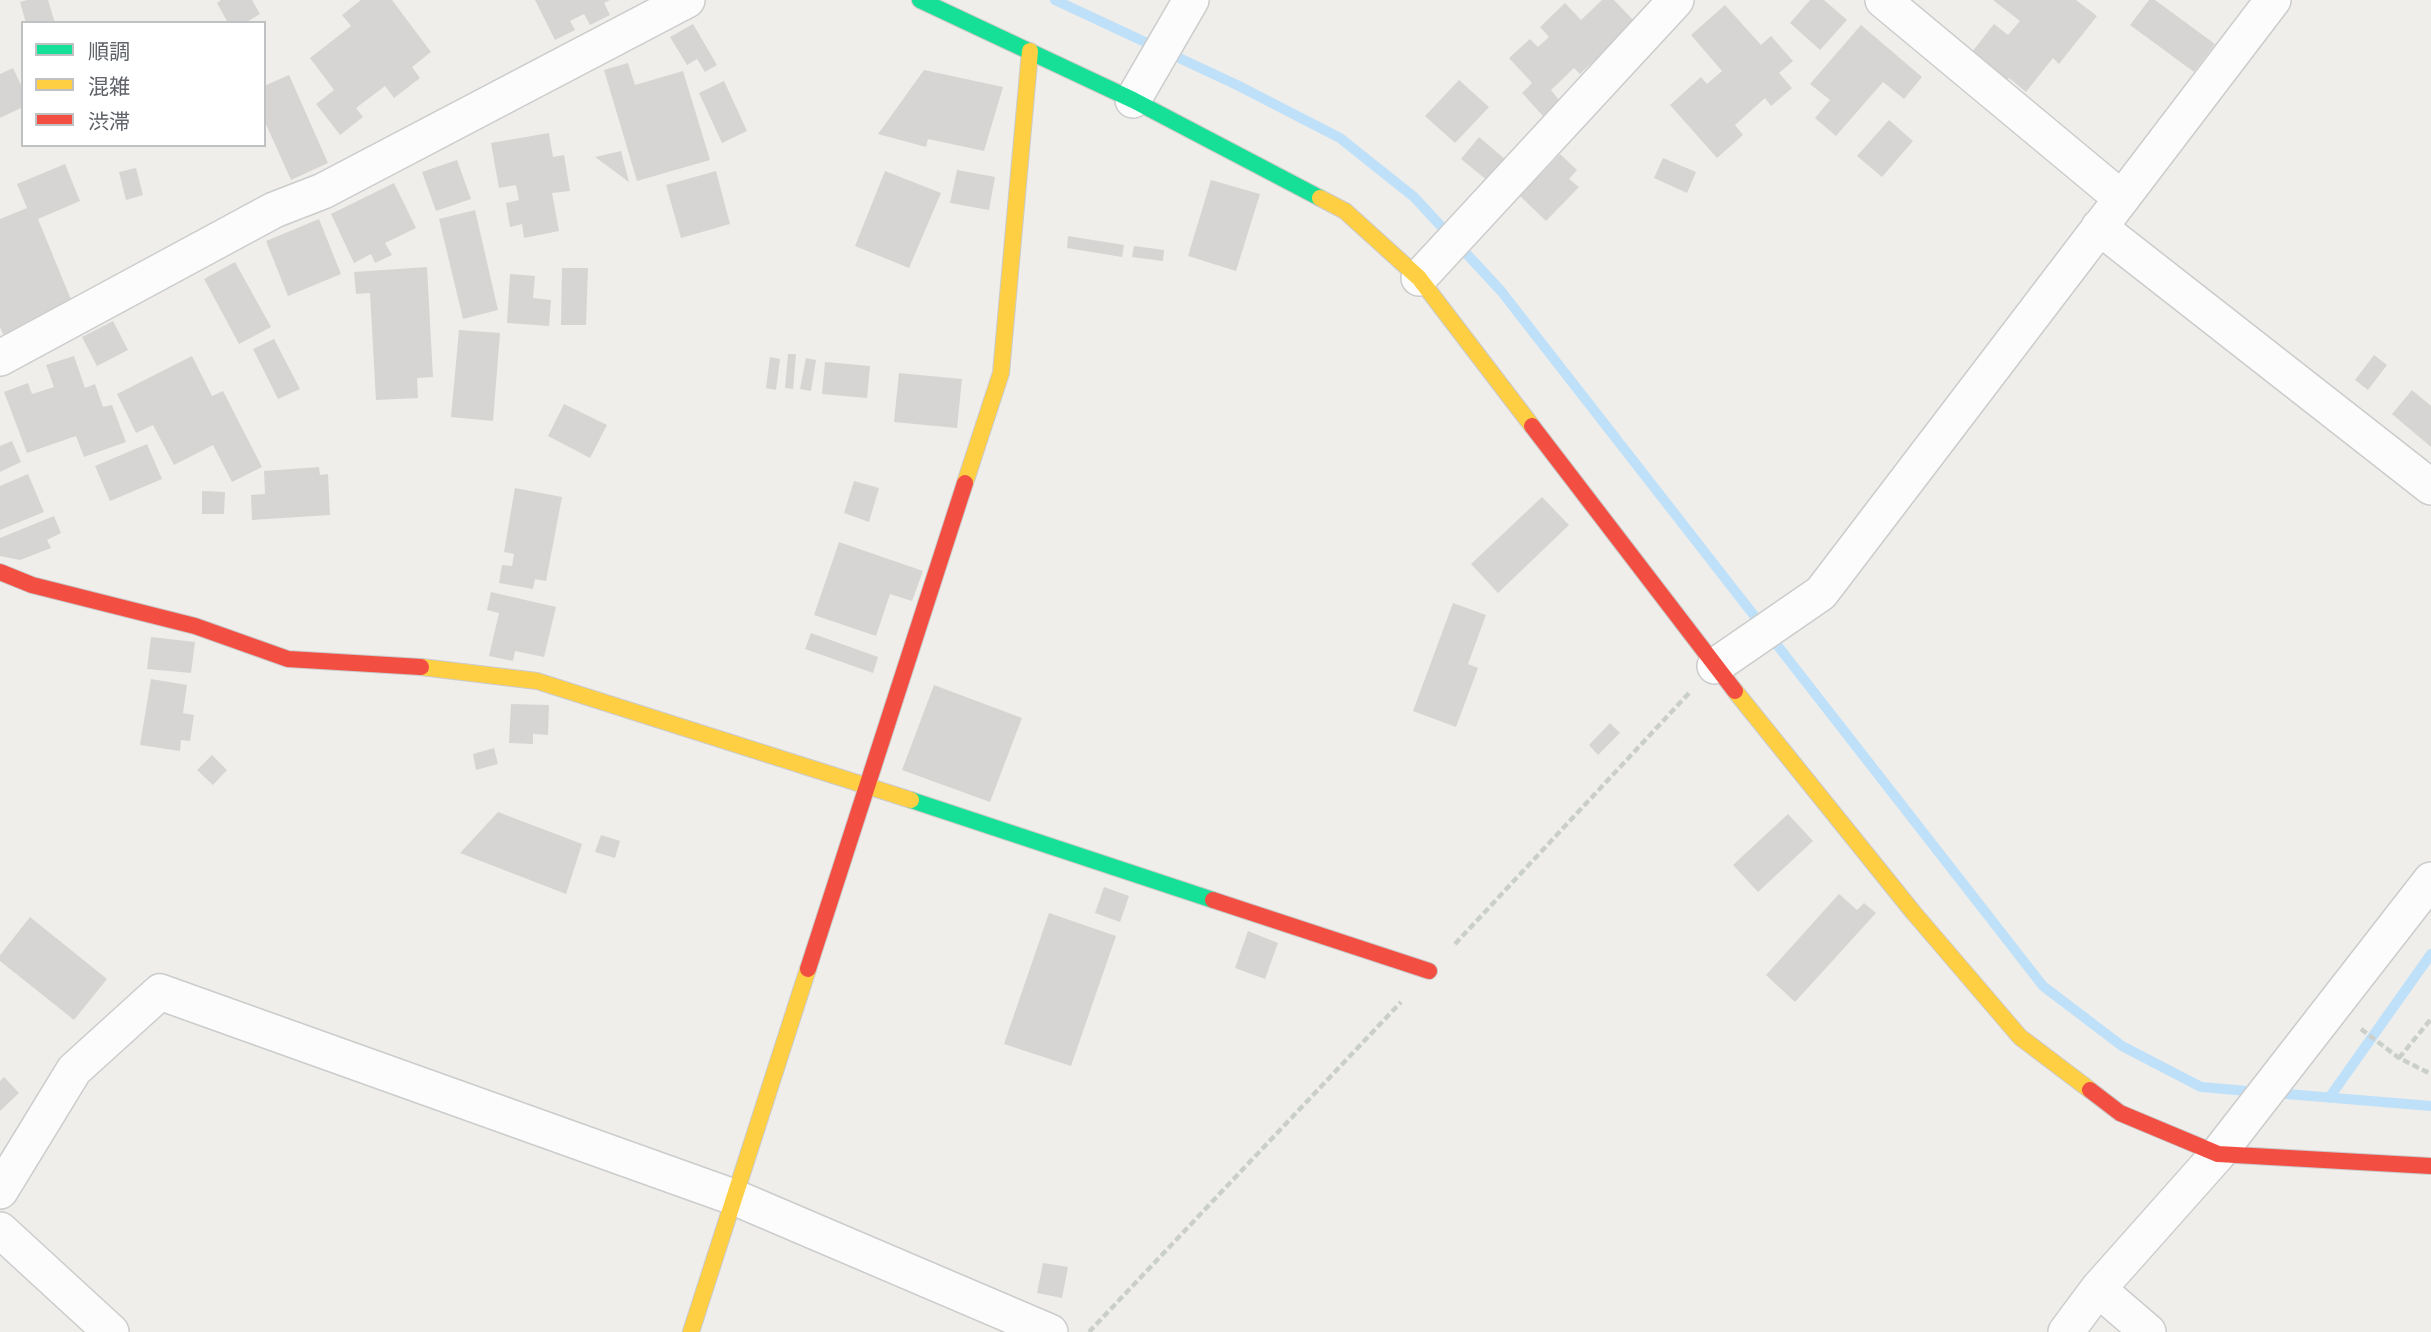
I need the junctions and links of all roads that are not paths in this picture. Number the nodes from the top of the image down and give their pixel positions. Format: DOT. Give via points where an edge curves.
graph roads {
  1 [pos="687,0"];
  2 [pos="920,0"];
  3 [pos="1191,0"];
  4 [pos="1676,0"];
  5 [pos="1883,0"];
  6 [pos="2273,0"];
  7 [pos="1030,51"];
  8 [pos="1133,100"];
  9 [pos="2121,198"];
  10 [pos="2099,227"];
  11 [pos="1419,278"];
  12 [pos="0,358"];
  13 [pos="2431,487"];
  14 [pos="0,572"];
  15 [pos="1715,666"];
  16 [pos="868,786"];
  17 [pos="2431,880"];
  18 [pos="1429,971"];
  19 [pos="2218,1154"];
  20 [pos="2431,1166"];
  21 [pos="0,1191"];
  22 [pos="736,1198"];
  23 [pos="0,1230"];
  24 [pos="2098,1289"];
  25 [pos="111,1332"];
  26 [pos="691,1332"];
  27 [pos="1050,1332"];
  28 [pos="2066,1332"];
  29 [pos="2147,1332"];
  1 -- 12 [label="street" via="323,191 274,210"];
  2 -- 7 [label="street"];
  3 -- 8 [label="street"];
  4 -- 11 [label="street"];
  5 -- 9 [label="street"];
  6 -- 9 [label="street"];
  7 -- 8 [label="street"];
  7 -- 16 [label="street" via="1000,373"];
  8 -- 11 [label="street" via="1345,211"];
  9 -- 10 [label="street"];
  10 -- 13 [label="street"];
  10 -- 15 [label="street" via="1821,593"];
  11 -- 15 [label="street"];
  14 -- 16 [label="street" via="32,585 195,626 288,659 399,664 537,681"];
  15 -- 19 [label="street" via="2020,1037 2120,1113"];
  16 -- 18 [label="street"];
  16 -- 22 [label="street"];
  17 -- 19 [label="street"];
  19 -- 20 [label="street"];
  19 -- 24 [label="street"];
  21 -- 22 [label="street" via="74,1070 160,992"];
  22 -- 26 [label="street"];
  22 -- 27 [label="street"];
  23 -- 25 [label="street"];
  24 -- 28 [label="street"];
  24 -- 29 [label="street"];
}
